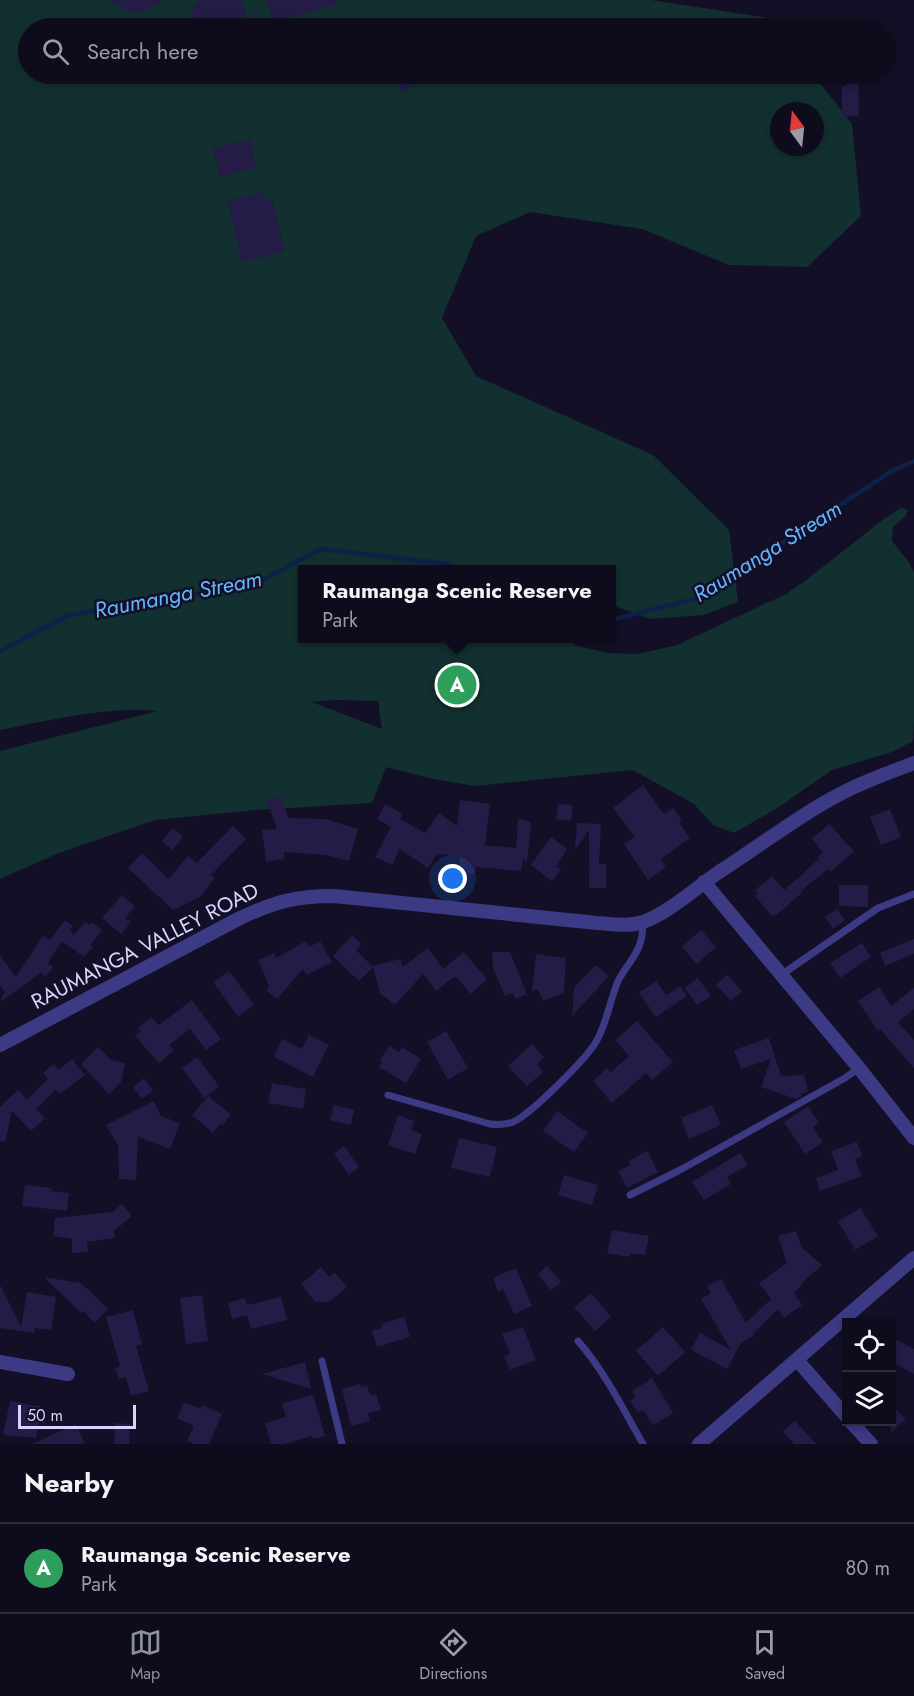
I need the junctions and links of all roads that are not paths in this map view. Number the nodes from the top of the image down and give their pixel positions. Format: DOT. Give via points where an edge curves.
graph roads {
  1 [pos="914,764"];
  2 [pos="704,882"];
  3 [pos="914,894"];
  4 [pos="643,922"];
  5 [pos="782,975"];
  6 [pos="0,1045"];
  7 [pos="860,1068"];
  8 [pos="388,1095"];
  9 [pos="914,1138"];
  10 [pos="630,1195"];
  11 [pos="914,1258"];
  12 [pos="578,1341"];
  13 [pos="797,1360"];
  14 [pos="322,1361"];
  15 [pos="0,1362"];
  16 [pos="69,1374"];
  17 [pos="842,1411"];
  18 [pos="855,1426"];
  19 [pos="342,1444"];
  20 [pos="642,1444"];
  21 [pos="699,1444"];
  22 [pos="871,1444"];
  1 -- 2 [label="street, RAUMANGA VALLEY ROAD" via="822,804"];
  2 -- 4 [label="street, RAUMANGA VALLEY ROAD"];
  2 -- 5 [label="street"];
  3 -- 5 [label="lane" via="878,908"];
  4 -- 6 [label="street, RAUMANGA VALLEY ROAD" via="597,923 334,896 291,898 240,918"];
  4 -- 8 [label="lane" via="641,941 622,971 596,1042 520,1118 502,1125 490,1124"];
  5 -- 7 [label="street"];
  7 -- 9 [label="street"];
  7 -- 10 [label="lane"];
  11 -- 13 [label="street"];
  12 -- 20 [label="lane" via="603,1373"];
  13 -- 17 [label="street"];
  13 -- 21 [label="street"];
  14 -- 19 [label="lane"];
  15 -- 16 [label="street"];
  18 -- 22 [label="street"];
}
